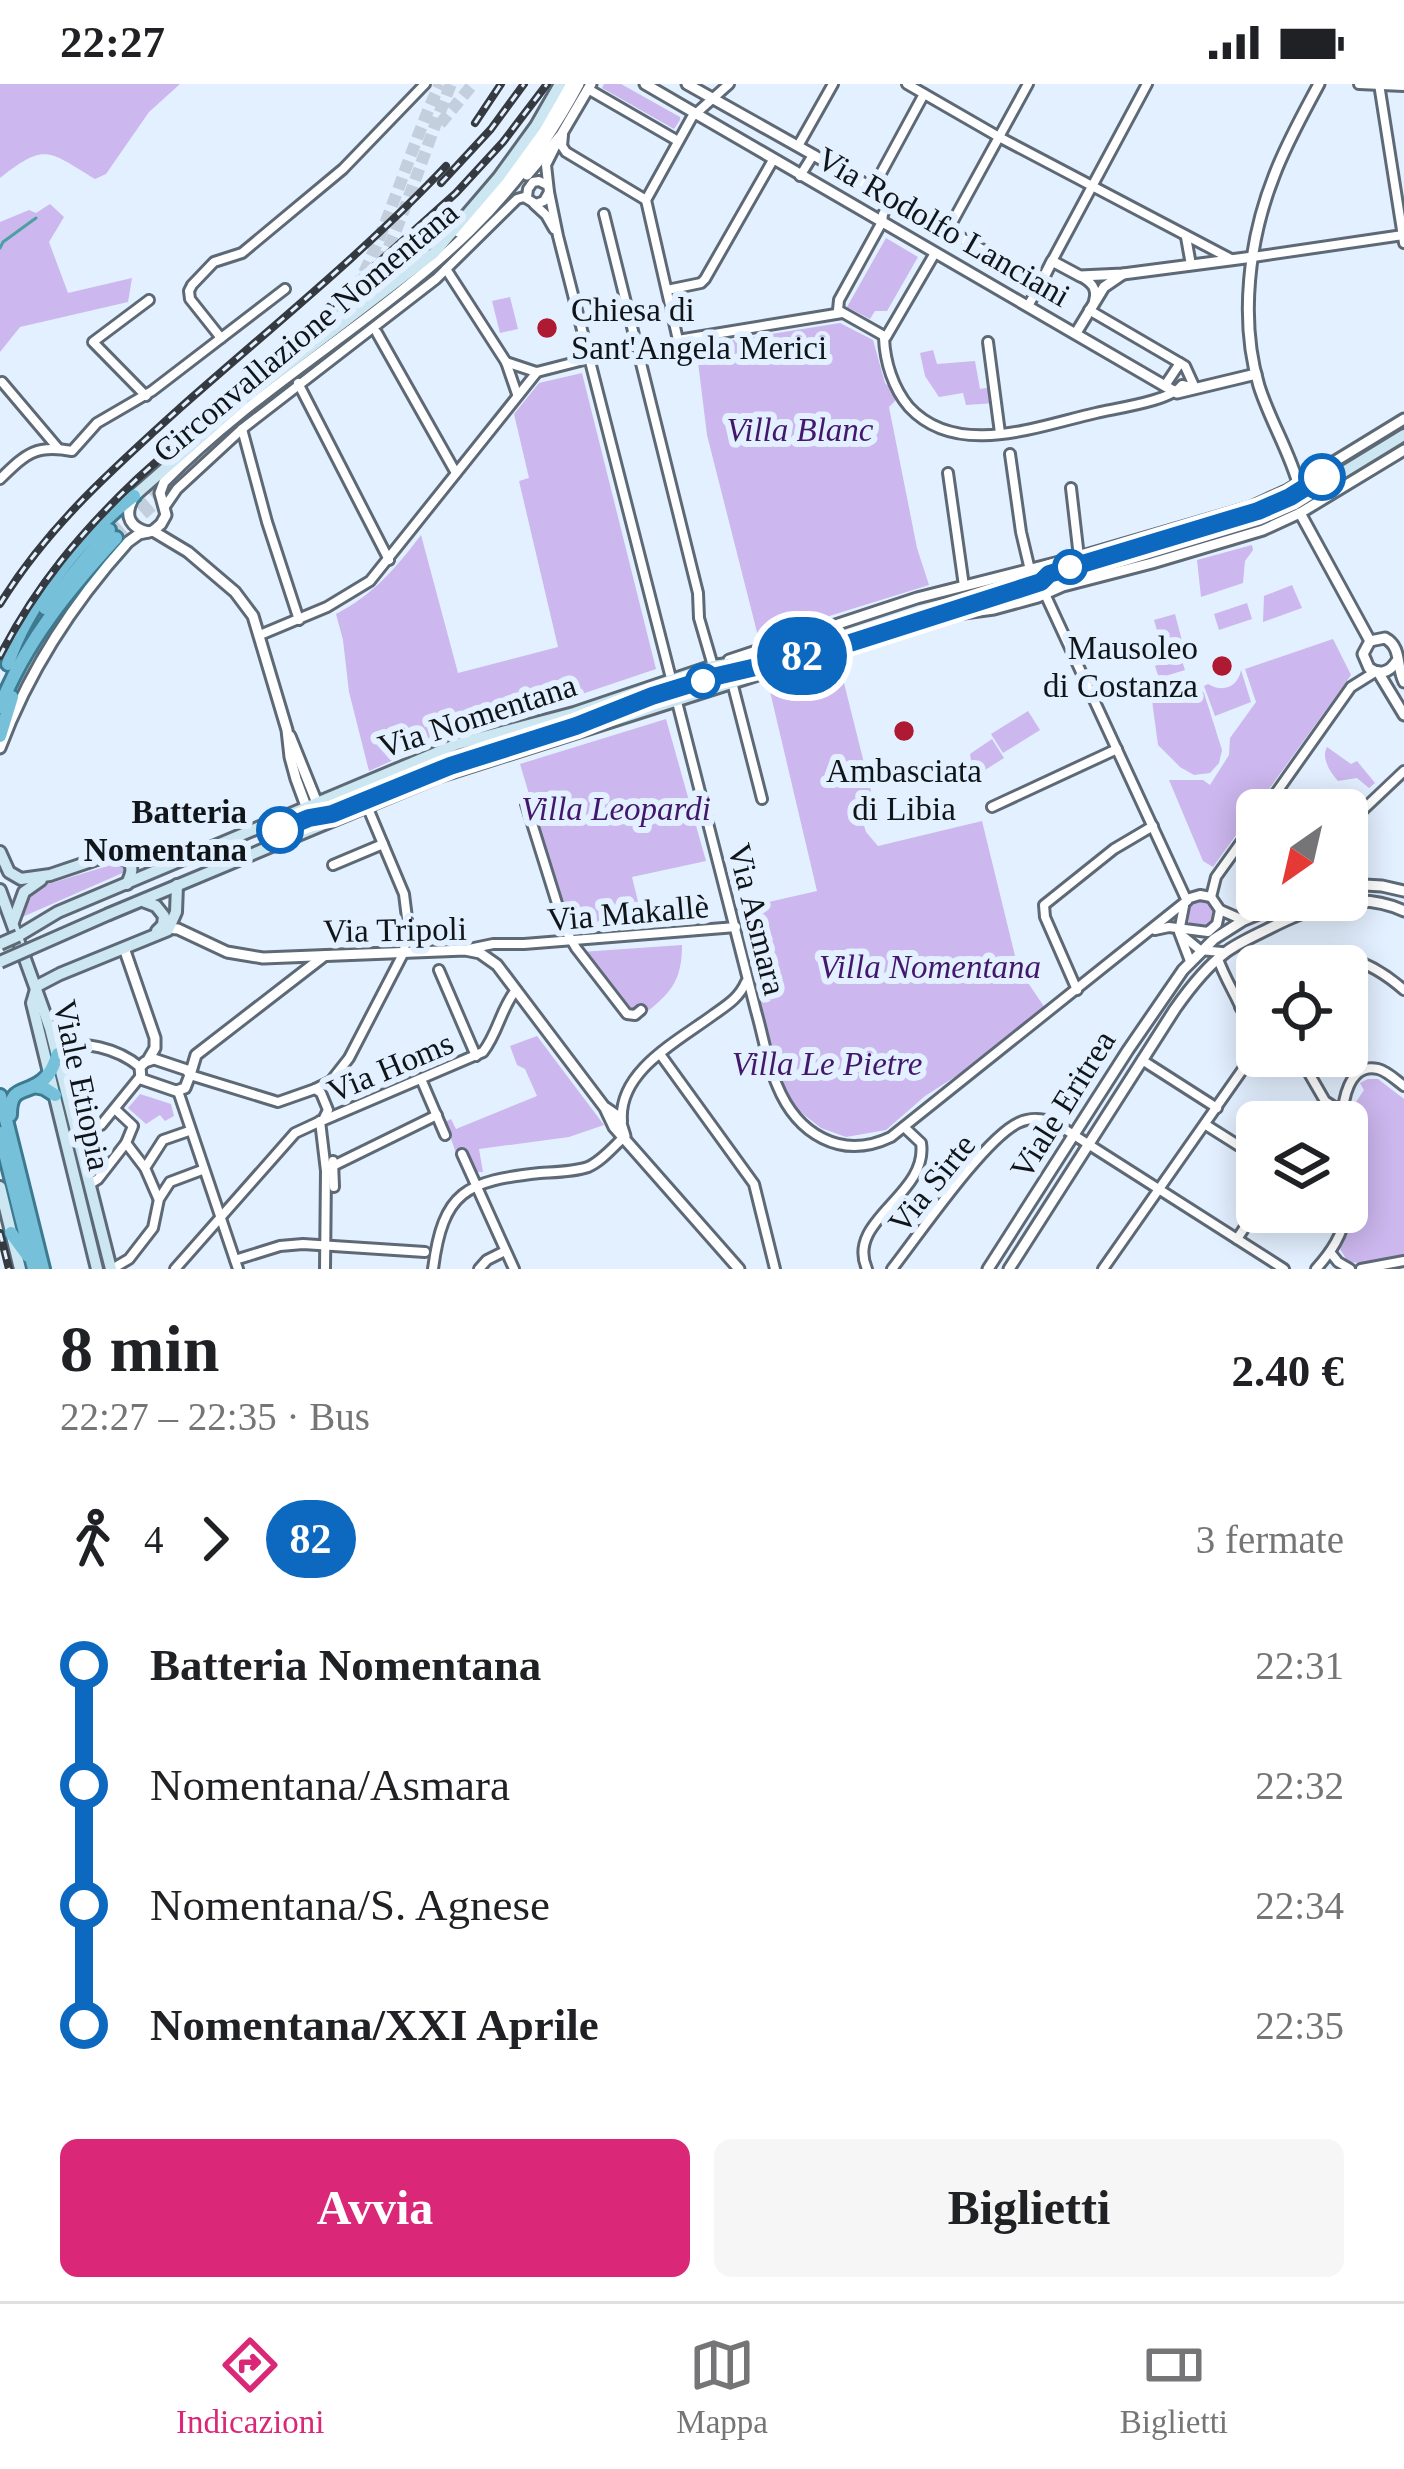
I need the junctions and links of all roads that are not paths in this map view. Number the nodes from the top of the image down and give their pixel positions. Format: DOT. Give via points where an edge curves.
graph roads {
  1 [pos="425,84"];
  2 [pos="560,84"];
  3 [pos="645,84"];
  4 [pos="687,84"];
  5 [pos="729,84"];
  6 [pos="833,84"];
  7 [pos="907,84"];
  8 [pos="1028,84"];
  9 [pos="1148,84"];
  10 [pos="1319,84"];
  11 [pos="1359,84"];
  12 [pos="582,85"];
  13 [pos="1379,85"];
  14 [pos="1404,86"];
  15 [pos="924,94"];
  16 [pos="714,98"];
  17 [pos="694,114"];
  18 [pos="561,135"];
  19 [pos="999,137"];
  20 [pos="678,141"];
  21 [pos="798,146"];
  22 [pos="813,155"];
  23 [pos="773,160"];
  24 [pos="585,166"];
  25 [pos="546,170"];
  26 [pos="800,176"];
  27 [pos="1092,186"];
  28 [pos="873,188"];
  29 [pos="549,189"];
  30 [pos="892,199"];
  31 [pos="646,200"];
  32 [pos="531,201"];
  33 [pos="493,208"];
  34 [pos="604,214"];
  35 [pos="882,222"];
  36 [pos="948,230"];
  37 [pos="1186,235"];
  38 [pos="558,236"];
  39 [pos="1403,239"];
  40 [pos="434,253"];
  41 [pos="934,254"];
  42 [pos="1253,257"];
  43 [pos="1231,260"];
  44 [pos="1052,261"];
  45 [pos="1191,265"];
  46 [pos="446,269"];
  47 [pos="1123,274"];
  48 [pos="1080,276"];
  49 [pos="1040,283"];
  50 [pos="285,289"];
  51 [pos="667,290"];
  52 [pos="148,300"];
  53 [pos="1028,306"];
  54 [pos="1091,306"];
  55 [pos="842,313"];
  56 [pos="377,333"];
  57 [pos="1076,333"];
  58 [pos="221,338"];
  59 [pos="884,338"];
  60 [pos="988,342"];
  61 [pos="615,352"];
  62 [pos="589,358"];
  63 [pos="506,362"];
  64 [pos="1180,362"];
  65 [pos="537,372"];
  66 [pos="1256,374"];
  67 [pos="2,382"];
  68 [pos="298,383"];
  69 [pos="1166,384"];
  70 [pos="1195,388"];
  71 [pos="1177,392"];
  72 [pos="146,396"];
  73 [pos="517,396"];
  74 [pos="1404,419"];
  75 [pos="242,429"];
  76 [pos="1000,434"];
  77 [pos="1404,435"];
  78 [pos="58,448"];
  79 [pos="1404,450"];
  80 [pos="1010,454"];
  81 [pos="456,473"];
  82 [pos="948,473"];
  83 [pos="0,479"];
  84 [pos="1299,484"];
  85 [pos="1071,488"];
  86 [pos="134,496"];
  87 [pos="1301,498"];
  88 [pos="166,511"];
  89 [pos="1300,513"];
  90 [pos="149,532"];
  91 [pos="188,551"];
  92 [pos="1079,557"];
  93 [pos="98,558"];
  94 [pos="388,560"];
  95 [pos="1033,569"];
  96 [pos="1006,576"];
  97 [pos="964,586"];
  98 [pos="1043,588"];
  99 [pos="1029,593"];
  100 [pos="932,616"];
  101 [pos="298,620"];
  102 [pos="810,632"];
  103 [pos="260,635"];
  104 [pos="1370,640"];
  105 [pos="825,651"];
  106 [pos="748,653"];
  107 [pos="797,654"];
  108 [pos="765,658"];
  109 [pos="1399,658"];
  110 [pos="8,664"];
  111 [pos="713,666"];
  112 [pos="1377,672"];
  113 [pos="0,679"];
  114 [pos="670,679"];
  115 [pos="1358,681"];
  116 [pos="732,682"];
  117 [pos="1404,682"];
  118 [pos="1385,684"];
  119 [pos="676,700"];
  120 [pos="0,706"];
  121 [pos="1404,716"];
  122 [pos="0,736"];
  123 [pos="0,748"];
  124 [pos="1117,749"];
  125 [pos="1404,771"];
  126 [pos="1279,789"];
  127 [pos="762,799"];
  128 [pos="526,804"];
  129 [pos="1368,805"];
  130 [pos="311,806"];
  131 [pos="368,806"];
  132 [pos="992,807"];
  133 [pos="1153,826"];
  134 [pos="314,828"];
  135 [pos="383,844"];
  136 [pos="1236,850"];
  137 [pos="0,852"];
  138 [pos="101,859"];
  139 [pos="176,864"];
  140 [pos="333,865"];
  141 [pos="50,875"];
  142 [pos="127,884"];
  143 [pos="177,885"];
  144 [pos="1368,885"];
  145 [pos="0,890"];
  146 [pos="1404,891"];
  147 [pos="1210,897"];
  148 [pos="143,901"];
  149 [pos="1368,901"];
  150 [pos="1186,902"];
  151 [pos="1220,910"];
  152 [pos="1404,911"];
  153 [pos="1236,918"];
  154 [pos="1243,921"];
  155 [pos="1286,921"];
  156 [pos="173,922"];
  157 [pos="12,926"];
  158 [pos="736,927"];
  159 [pos="1184,929"];
  160 [pos="1154,930"];
  161 [pos="152,934"];
  162 [pos="571,940"];
  163 [pos="0,944"];
  164 [pos="524,944"];
  165 [pos="124,948"];
  166 [pos="465,950"];
  167 [pos="1200,950"];
  168 [pos="404,952"];
  169 [pos="385,953"];
  170 [pos="1222,955"];
  171 [pos="324,956"];
  172 [pos="301,957"];
  173 [pos="491,960"];
  174 [pos="0,962"];
  175 [pos="26,963"];
  176 [pos="1187,965"];
  177 [pos="1368,966"];
  178 [pos="439,970"];
  179 [pos="747,974"];
  180 [pos="391,975"];
  181 [pos="56,976"];
  182 [pos="297,977"];
  183 [pos="37,986"];
  184 [pos="516,990"];
  185 [pos="1078,990"];
  186 [pos="1404,990"];
  187 [pos="1236,995"];
  188 [pos="730,1004"];
  189 [pos="641,1010"];
  190 [pos="756,1011"];
  191 [pos="58,1054"];
  192 [pos="661,1054"];
  193 [pos="476,1056"];
  194 [pos="1142,1060"];
  195 [pos="143,1068"];
  196 [pos="49,1073"];
  197 [pos="190,1075"];
  198 [pos="1239,1077"];
  199 [pos="421,1079"];
  200 [pos="331,1082"];
  201 [pos="33,1086"];
  202 [pos="1404,1086"];
  203 [pos="315,1089"];
  204 [pos="178,1091"];
  205 [pos="55,1095"];
  206 [pos="0,1096"];
  207 [pos="624,1101"];
  208 [pos="1344,1101"];
  209 [pos="605,1108"];
  210 [pos="1217,1108"];
  211 [pos="117,1111"];
  212 [pos="343,1112"];
  213 [pos="437,1115"];
  214 [pos="321,1121"];
  215 [pos="622,1122"];
  216 [pos="1206,1125"];
  217 [pos="904,1127"];
  218 [pos="77,1131"];
  219 [pos="189,1131"];
  220 [pos="0,1133"];
  221 [pos="445,1135"];
  222 [pos="1074,1135"];
  223 [pos="625,1136"];
  224 [pos="126,1143"];
  225 [pos="1236,1143"];
  226 [pos="1088,1144"];
  227 [pos="12,1146"];
  228 [pos="75,1153"];
  229 [pos="462,1154"];
  230 [pos="145,1168"];
  231 [pos="202,1170"];
  232 [pos="90,1184"];
  233 [pos="476,1185"];
  234 [pos="0,1186"];
  235 [pos="334,1187"];
  236 [pos="1160,1189"];
  237 [pos="159,1199"];
  238 [pos="220,1219"];
  239 [pos="11,1233"];
  240 [pos="1241,1233"];
  241 [pos="1340,1233"];
  242 [pos="1237,1239"];
  243 [pos="326,1245"];
  244 [pos="505,1251"];
  245 [pos="425,1252"];
  246 [pos="1330,1252"];
  247 [pos="1404,1261"];
  248 [pos="236,1265"];
  249 [pos="32,1267"];
  250 [pos="98,1269"];
  251 [pos="111,1269"];
  252 [pos="175,1269"];
  253 [pos="325,1269"];
  254 [pos="433,1269"];
  255 [pos="479,1269"];
  256 [pos="514,1269"];
  257 [pos="739,1269"];
  258 [pos="775,1269"];
  259 [pos="867,1269"];
  260 [pos="892,1269"];
  261 [pos="988,1269"];
  262 [pos="1009,1269"];
  263 [pos="1103,1269"];
  264 [pos="1284,1269"];
  265 [pos="1316,1269"];
  266 [pos="1350,1269"];
  267 [pos="1361,1269"];
  1 -- 58 [label="street" via="343,169 192,285 190,299"];
  2 -- 40 [label="main road"];
  3 -- 17 [label="street, Via Rodolfo Lanciani"];
  4 -- 16 [label="street, Via Rodolfo Lanciani"];
  5 -- 16 [label="street"];
  6 -- 21 [label="street"];
  7 -- 15 [label="street"];
  8 -- 19 [label="street"];
  9 -- 27 [label="street"];
  10 -- 42 [label="street" via="1273,178"];
  11 -- 13 [label="street"];
  12 -- 18 [label="street"];
  12 -- 20 [label="street"];
  12 -- 33 [label="street, Circonvallazione Nomentana"];
  12 -- 40 [label="street, Circonvallazione Nomentana" via="504,183"];
  13 -- 14 [label="street"];
  13 -- 39 [label="street"];
  15 -- 19 [label="street"];
  15 -- 28 [label="street"];
  16 -- 17 [label="street"];
  16 -- 21 [label="street, Via Rodolfo Lanciani"];
  17 -- 20 [label="street"];
  17 -- 23 [label="street, Via Rodolfo Lanciani"];
  18 -- 24 [label="street" via="562,148"];
  18 -- 25 [label="street"];
  18 -- 33 [label="street"];
  19 -- 27 [label="street"];
  19 -- 36 [label="street"];
  20 -- 31 [label="street"];
  21 -- 22 [label="street, Via Rodolfo Lanciani"];
  22 -- 26 [label="street"];
  22 -- 28 [label="street, Via Rodolfo Lanciani"];
  23 -- 26 [label="street, Via Rodolfo Lanciani"];
  23 -- 51 [label="street" via="705,279"];
  24 -- 25 [label="street" via="560,157"];
  24 -- 31 [label="street"];
  25 -- 29 [label="street"];
  26 -- 35 [label="street, Via Rodolfo Lanciani"];
  27 -- 37 [label="street"];
  27 -- 44 [label="street"];
  28 -- 30 [label="street, Via Rodolfo Lanciani"];
  29 -- 32 [label="street, Circonvallazione Nomentana" via="543,202"];
  29 -- 32 [label="street, Circonvallazione Nomentana" via="533,182"];
  29 -- 38 [label="street, Via Asmara"];
  30 -- 35 [label="street"];
  30 -- 36 [label="street, Via Rodolfo Lanciani"];
  31 -- 51 [label="street"];
  32 -- 38 [label="street"];
  32 -- 46 [label="street, Circonvallazione Nomentana" via="517,199"];
  33 -- 88 [label="street, Circonvallazione Nomentana" via="416,280 206,443 162,485"];
  34 -- 111 [label="street"];
  35 -- 41 [label="street, Via Rodolfo Lanciani"];
  35 -- 55 [label="street" via="837,305"];
  36 -- 49 [label="street, Via Rodolfo Lanciani"];
  37 -- 43 [label="street"];
  37 -- 45 [label="street"];
  38 -- 62 [label="street, Via Asmara"];
  39 -- 42 [label="street"];
  40 -- 86 [label="main road, Circonvallazione Nomentana" via="250,394"];
  41 -- 53 [label="street, Via Rodolfo Lanciani"];
  41 -- 59 [label="street"];
  42 -- 43 [label="street"];
  42 -- 66 [label="street"];
  43 -- 45 [label="street"];
  44 -- 48 [label="street"];
  44 -- 49 [label="street"];
  45 -- 47 [label="street"];
  46 -- 63 [label="street"];
  46 -- 68 [label="street, Circonvallazione Nomentana"];
  47 -- 48 [label="street"];
  47 -- 54 [label="street"];
  48 -- 54 [label="street" via="1093,285"];
  49 -- 53 [label="street"];
  50 -- 58 [label="street"];
  51 -- 55 [label="street" via="678,340"];
  52 -- 72 [label="street" via="93,343"];
  53 -- 57 [label="street, Via Rodolfo Lanciani"];
  54 -- 57 [label="street"];
  54 -- 64 [label="street, Via Rodolfo Lanciani"];
  55 -- 59 [label="street"];
  56 -- 81 [label="street"];
  57 -- 69 [label="street, Via Rodolfo Lanciani"];
  58 -- 72 [label="street"];
  59 -- 76 [label="street" via="896,386 916,413 953,433"];
  60 -- 76 [label="street"];
  61 -- 62 [label="street"];
  62 -- 65 [label="street"];
  62 -- 114 [label="street, Via Asmara"];
  63 -- 65 [label="street"];
  63 -- 73 [label="street"];
  64 -- 69 [label="street"];
  64 -- 70 [label="street"];
  65 -- 73 [label="street"];
  66 -- 70 [label="street"];
  66 -- 84 [label="street"];
  67 -- 78 [label="street"];
  68 -- 75 [label="street, Circonvallazione Nomentana"];
  68 -- 94 [label="street"];
  69 -- 71 [label="street, Via Rodolfo Lanciani"];
  70 -- 71 [label="street"];
  71 -- 76 [label="street"];
  72 -- 78 [label="street" via="97,423 72,451"];
  73 -- 81 [label="street"];
  74 -- 84 [label="street, Via Nomentana"];
  75 -- 88 [label="street, Circonvallazione Nomentana" via="177,489"];
  75 -- 101 [label="street"];
  77 -- 87 [label="main road, Via Nomentana"];
  78 -- 83 [label="street" via="25,456"];
  79 -- 89 [label="street, Via Nomentana"];
  80 -- 95 [label="street"];
  81 -- 94 [label="street"];
  82 -- 97 [label="street"];
  84 -- 87 [label="street"];
  84 -- 92 [label="street, Via Nomentana" via="1237,511"];
  85 -- 92 [label="street"];
  86 -- 90 [label="street" via="128,517"];
  86 -- 110 [label="highway" via="51,586"];
  87 -- 89 [label="street"];
  87 -- 98 [label="main road, Via Nomentana"];
  88 -- 90 [label="street, Circonvallazione Nomentana"];
  88 -- 91 [label="street"];
  89 -- 98 [label="street, Via Nomentana" via="1246,536"];
  89 -- 104 [label="street"];
  90 -- 91 [label="street"];
  90 -- 123 [label="street, Circonvallazione Nomentana" via="128,542 61,626"];
  91 -- 103 [label="street" via="242,600"];
  92 -- 95 [label="street, Via Nomentana"];
  93 -- 110 [label="highway" via="112,534 58,591"];
  93 -- 120 [label="highway" via="48,619"];
  93 -- 122 [label="highway" via="27,667"];
  94 -- 101 [label="street" via="359,590"];
  95 -- 96 [label="street, Via Nomentana"];
  95 -- 98 [label="street"];
  96 -- 97 [label="street, Via Nomentana"];
  96 -- 99 [label="street"];
  97 -- 102 [label="street, Via Nomentana"];
  98 -- 99 [label="main road, Via Nomentana"];
  98 -- 124 [label="street"];
  99 -- 100 [label="main road, Via Nomentana"];
  99 -- 100 [label="street, Via Nomentana" via="994,609"];
  100 -- 105 [label="main road, Via Nomentana"];
  101 -- 103 [label="street"];
  102 -- 106 [label="street, Via Nomentana"];
  102 -- 107 [label="street"];
  103 -- 130 [label="street"];
  104 -- 109 [label="street" via="1389,640"];
  104 -- 112 [label="street" via="1363,658"];
  105 -- 107 [label="main road, Via Nomentana"];
  105 -- 116 [label="main road, Via Nomentana"];
  106 -- 108 [label="street"];
  106 -- 111 [label="street, Via Nomentana"];
  107 -- 108 [label="main road, Via Nomentana"];
  108 -- 111 [label="main road, Via Nomentana"];
  109 -- 112 [label="street"];
  109 -- 117 [label="street"];
  110 -- 113 [label="highway"];
  111 -- 114 [label="main road, Via Nomentana"];
  112 -- 115 [label="street"];
  112 -- 118 [label="street"];
  114 -- 119 [label="street, Via Asmara"];
  114 -- 130 [label="main road, Via Nomentana" via="457,743"];
  115 -- 118 [label="street"];
  115 -- 126 [label="street"];
  116 -- 119 [label="main road, Via Nomentana"];
  116 -- 127 [label="street"];
  118 -- 121 [label="street"];
  119 -- 131 [label="main road, Via Nomentana"];
  119 -- 158 [label="street, Via Asmara"];
  124 -- 132 [label="street"];
  124 -- 133 [label="street"];
  125 -- 129 [label="street"];
  128 -- 162 [label="street"];
  130 -- 134 [label="street"];
  130 -- 139 [label="main road, Via Nomentana"];
  131 -- 134 [label="main road, Via Nomentana"];
  131 -- 135 [label="street"];
  133 -- 150 [label="street"];
  133 -- 185 [label="street" via="1044,904"];
  134 -- 143 [label="main road, Via Nomentana"];
  135 -- 140 [label="street"];
  135 -- 168 [label="street" via="405,899"];
  136 -- 147 [label="street"];
  137 -- 141 [label="main road" via="17,878"];
  138 -- 139 [label="main road" via="121,851"];
  138 -- 141 [label="main road"];
  138 -- 142 [label="main road" via="128,860"];
  139 -- 142 [label="main road, Via Nomentana"];
  141 -- 157 [label="main road" via="24,892"];
  142 -- 163 [label="main road, Via Nomentana"];
  143 -- 148 [label="main road, Via Nomentana"];
  143 -- 156 [label="main road"];
  144 -- 146 [label="street"];
  145 -- 157 [label="main road"];
  147 -- 150 [label="street"];
  147 -- 151 [label="street"];
  148 -- 161 [label="main road" via="164,916"];
  148 -- 174 [label="main road, Via Nomentana, bridge"];
  149 -- 152 [label="street, Viale Eritrea"];
  150 -- 159 [label="street"];
  150 -- 160 [label="street, Via Asmara"];
  151 -- 153 [label="street"];
  151 -- 159 [label="street" via="1210,930"];
  154 -- 167 [label="street, Viale Eritrea"];
  155 -- 170 [label="street, Viale Eritrea"];
  156 -- 161 [label="main road"];
  156 -- 172 [label="street, Via Tripoli" via="239,955"];
  157 -- 175 [label="main road"];
  158 -- 162 [label="street, Via Makallè"];
  158 -- 179 [label="street, Via Asmara"];
  159 -- 160 [label="street"];
  159 -- 167 [label="street"];
  159 -- 176 [label="street"];
  160 -- 185 [label="street, Via Asmara"];
  161 -- 165 [label="main road"];
  162 -- 164 [label="street, Via Makallè"];
  162 -- 189 [label="street" via="627,1014"];
  164 -- 166 [label="street, Via Makallè"];
  164 -- 173 [label="street, Via Makallè"];
  165 -- 181 [label="main road"];
  165 -- 195 [label="street" via="154,1038"];
  166 -- 168 [label="street, Via Tripoli"];
  166 -- 173 [label="street, Via Tripoli"];
  167 -- 170 [label="street"];
  167 -- 176 [label="street, Viale Eritrea"];
  168 -- 169 [label="street, Via Tripoli"];
  168 -- 180 [label="street"];
  169 -- 171 [label="street, Via Tripoli"];
  169 -- 180 [label="street"];
  170 -- 187 [label="street"];
  170 -- 194 [label="street, Viale Eritrea" via="1180,1000"];
  171 -- 172 [label="street, Via Tripoli"];
  171 -- 182 [label="street"];
  172 -- 182 [label="street"];
  173 -- 184 [label="street, Via Tripoli"];
  175 -- 181 [label="main road"];
  175 -- 183 [label="main road"];
  176 -- 222 [label="street, Viale Eritrea"];
  177 -- 186 [label="street"];
  178 -- 193 [label="street"];
  179 -- 188 [label="street"];
  179 -- 190 [label="street, Via Asmara"];
  180 -- 200 [label="street"];
  181 -- 183 [label="main road"];
  182 -- 197 [label="street" via="196,1055"];
  183 -- 191 [label="main road, Viale Etiopia"];
  183 -- 196 [label="main road, Viale Etiopia" via="32,1003"];
  184 -- 193 [label="street"];
  184 -- 209 [label="street, Via Tripoli"];
  185 -- 217 [label="street, Via Asmara"];
  188 -- 190 [label="street" via="745,1000"];
  188 -- 192 [label="street"];
  190 -- 217 [label="street, Via Asmara" via="779,1090 816,1134 857,1147"];
  191 -- 195 [label="street" via="85,1044"];
  191 -- 196 [label="highway"];
  191 -- 218 [label="main road, Viale Etiopia"];
  192 -- 207 [label="street"];
  192 -- 258 [label="street" via="754,1184"];
  193 -- 199 [label="street, Via Homs"];
  194 -- 210 [label="street"];
  194 -- 226 [label="street, Viale Eritrea"];
  195 -- 197 [label="street"];
  195 -- 204 [label="street" via="145,1081"];
  195 -- 218 [label="street" via="100,1125"];
  196 -- 201 [label="highway"];
  196 -- 205 [label="main road, Viale Etiopia"];
  197 -- 203 [label="street" via="282,1102"];
  197 -- 204 [label="street"];
  198 -- 210 [label="street"];
  199 -- 212 [label="street, Via Homs"];
  199 -- 213 [label="street"];
  200 -- 203 [label="street"];
  200 -- 212 [label="street" via="326,1093"];
  201 -- 205 [label="highway"];
  201 -- 227 [label="highway" via="11,1103"];
  202 -- 208 [label="street" via="1367,1069"];
  203 -- 214 [label="street" via="328,1108"];
  204 -- 219 [label="street"];
  205 -- 228 [label="main road, Viale Etiopia"];
  206 -- 227 [label="highway"];
  207 -- 209 [label="street"];
  207 -- 215 [label="street"];
  209 -- 215 [label="street, Via Tripoli"];
  209 -- 223 [label="street, Via Tripoli"];
  210 -- 216 [label="street"];
  211 -- 224 [label="street" via="133,1126"];
  212 -- 214 [label="street, Via Homs"];
  213 -- 221 [label="street"];
  213 -- 235 [label="street" via="333,1163"];
  214 -- 238 [label="street, Via Homs" via="296,1131"];
  214 -- 243 [label="street"];
  215 -- 223 [label="street, Via Tripoli"];
  216 -- 225 [label="street"];
  216 -- 236 [label="street"];
  217 -- 259 [label="street" via="920,1141 921,1165 867,1235"];
  218 -- 228 [label="main road, Viale Etiopia"];
  219 -- 230 [label="street" via="164,1140"];
  219 -- 231 [label="street"];
  220 -- 249 [label="highway"];
  222 -- 226 [label="street"];
  222 -- 260 [label="street, Via Sirte" via="1038,1118 1006,1130"];
  222 -- 261 [label="street, Viale Eritrea"];
  223 -- 233 [label="street" via="585,1167"];
  223 -- 257 [label="street, Via Tripoli"];
  224 -- 230 [label="street"];
  224 -- 232 [label="street"];
  226 -- 236 [label="street"];
  226 -- 262 [label="street, Viale Eritrea"];
  227 -- 249 [label="highway"];
  228 -- 232 [label="main road, Viale Etiopia"];
  228 -- 250 [label="main road, Viale Etiopia"];
  229 -- 233 [label="street"];
  230 -- 237 [label="street"];
  231 -- 237 [label="street" via="170,1182"];
  231 -- 238 [label="street"];
  232 -- 251 [label="main road, Viale Etiopia"];
  233 -- 244 [label="street"];
  233 -- 254 [label="street" via="446,1216"];
  234 -- 239 [label="main road"];
  236 -- 242 [label="street"];
  236 -- 263 [label="street"];
  237 -- 251 [label="street" via="153,1228"];
  238 -- 248 [label="street"];
  238 -- 252 [label="street"];
  239 -- 249 [label="highway"];
  240 -- 242 [label="street"];
  241 -- 246 [label="street"];
  242 -- 264 [label="street"];
  243 -- 245 [label="street"];
  243 -- 248 [label="street" via="280,1246"];
  243 -- 253 [label="street"];
  244 -- 255 [label="street"];
  244 -- 256 [label="street"];
  246 -- 265 [label="street"];
  246 -- 266 [label="street"];
  247 -- 267 [label="street"];
}
